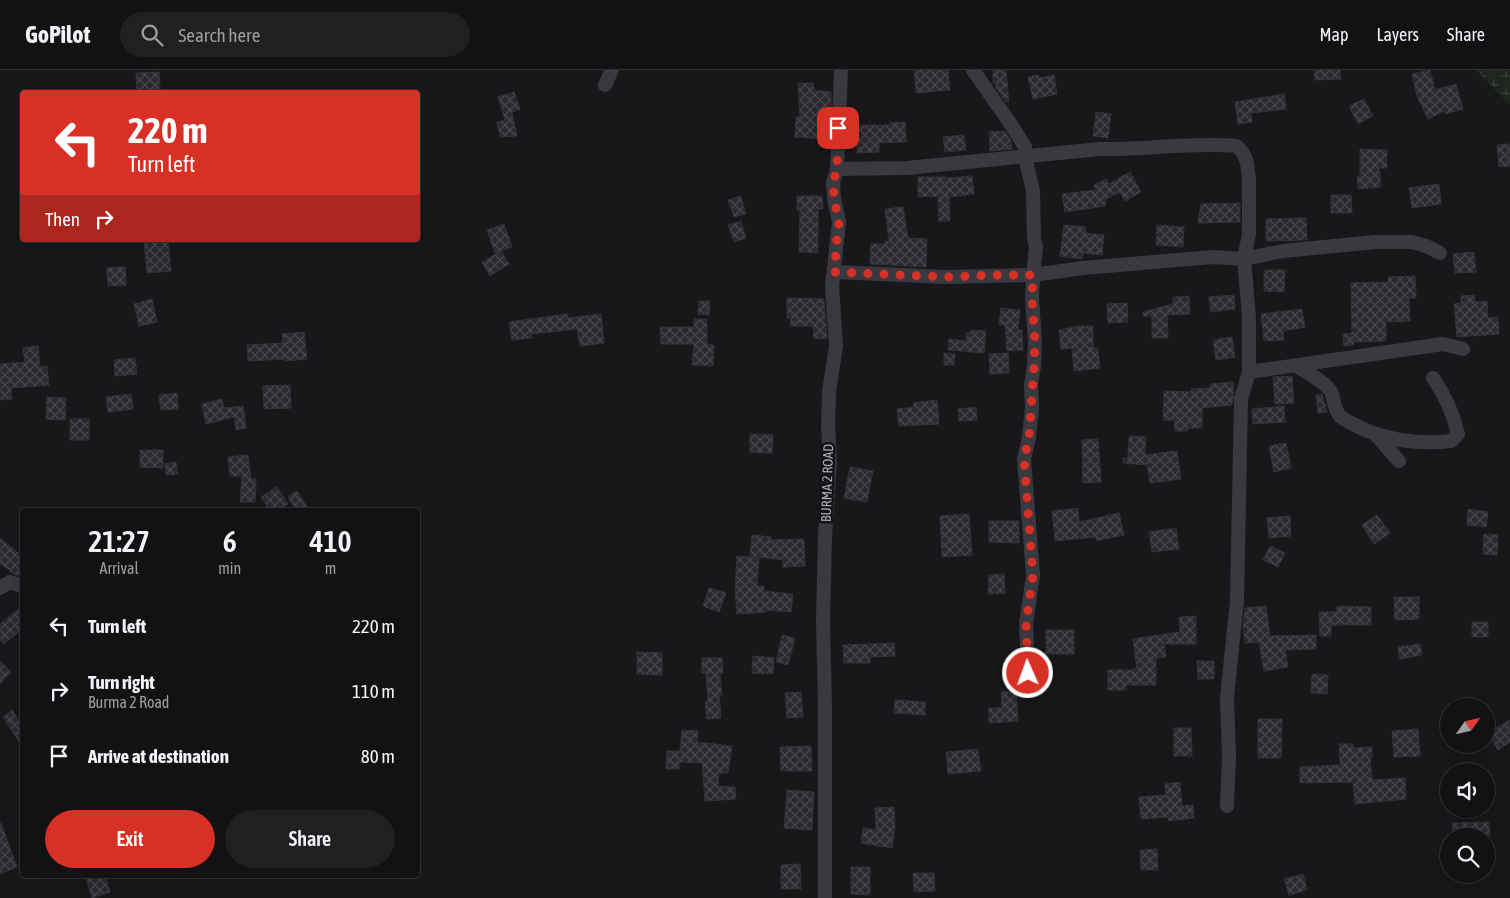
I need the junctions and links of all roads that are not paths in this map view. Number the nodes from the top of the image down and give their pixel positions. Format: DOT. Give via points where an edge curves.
graph roads {
  1 [pos="612,70"];
  2 [pos="841,70"];
  3 [pos="972,70"];
  4 [pos="605,85"];
  5 [pos="1025,157"];
  6 [pos="837,169"];
  7 [pos="1440,253"];
  8 [pos="1244,259"];
  9 [pos="835,272"];
  10 [pos="1033,275"];
  11 [pos="1463,349"];
  12 [pos="1296,366"];
  13 [pos="1249,372"];
  14 [pos="1433,378"];
  15 [pos="1376,435"];
  16 [pos="1399,461"];
  17 [pos="20,585"];
  18 [pos="0,588"];
  19 [pos="1028,673"];
  20 [pos="1226,806"];
  21 [pos="824,898"];
  1 -- 4 [label="street"];
  2 -- 6 [label="street, BURMA 2 ROAD"];
  3 -- 5 [label="street" via="1025,147"];
  5 -- 6 [label="street" via="907,168"];
  5 -- 8 [label="street" via="1100,148 1237,146 1247,162 1249,180 1250,234"];
  5 -- 10 [label="street" via="1033,191 1036,247"];
  6 -- 9 [label="street, BURMA 2 ROAD" via="833,183 839,222"];
  7 -- 8 [label="street" via="1412,242 1391,241 1283,250"];
  8 -- 10 [label="street" via="1213,257"];
  8 -- 13 [label="street" via="1250,317"];
  9 -- 10 [label="street" via="947,277"];
  9 -- 21 [label="street, BURMA 2 ROAD" via="832,286 836,346 829,392 830,461 825,536"];
  10 -- 19 [label="street" via="1034,366 1029,438 1024,459 1033,575 1026,624"];
  11 -- 12 [label="street" via="1443,344"];
  12 -- 13 [label="street"];
  12 -- 15 [label="street" via="1331,392 1340,416"];
  13 -- 20 [label="street" via="1241,400 1237,601 1227,697 1229,756"];
  14 -- 15 [label="street" via="1444,394 1458,434 1451,441 1416,443"];
  15 -- 16 [label="street"];
  17 -- 18 [label="street" via="10,582"];
}
